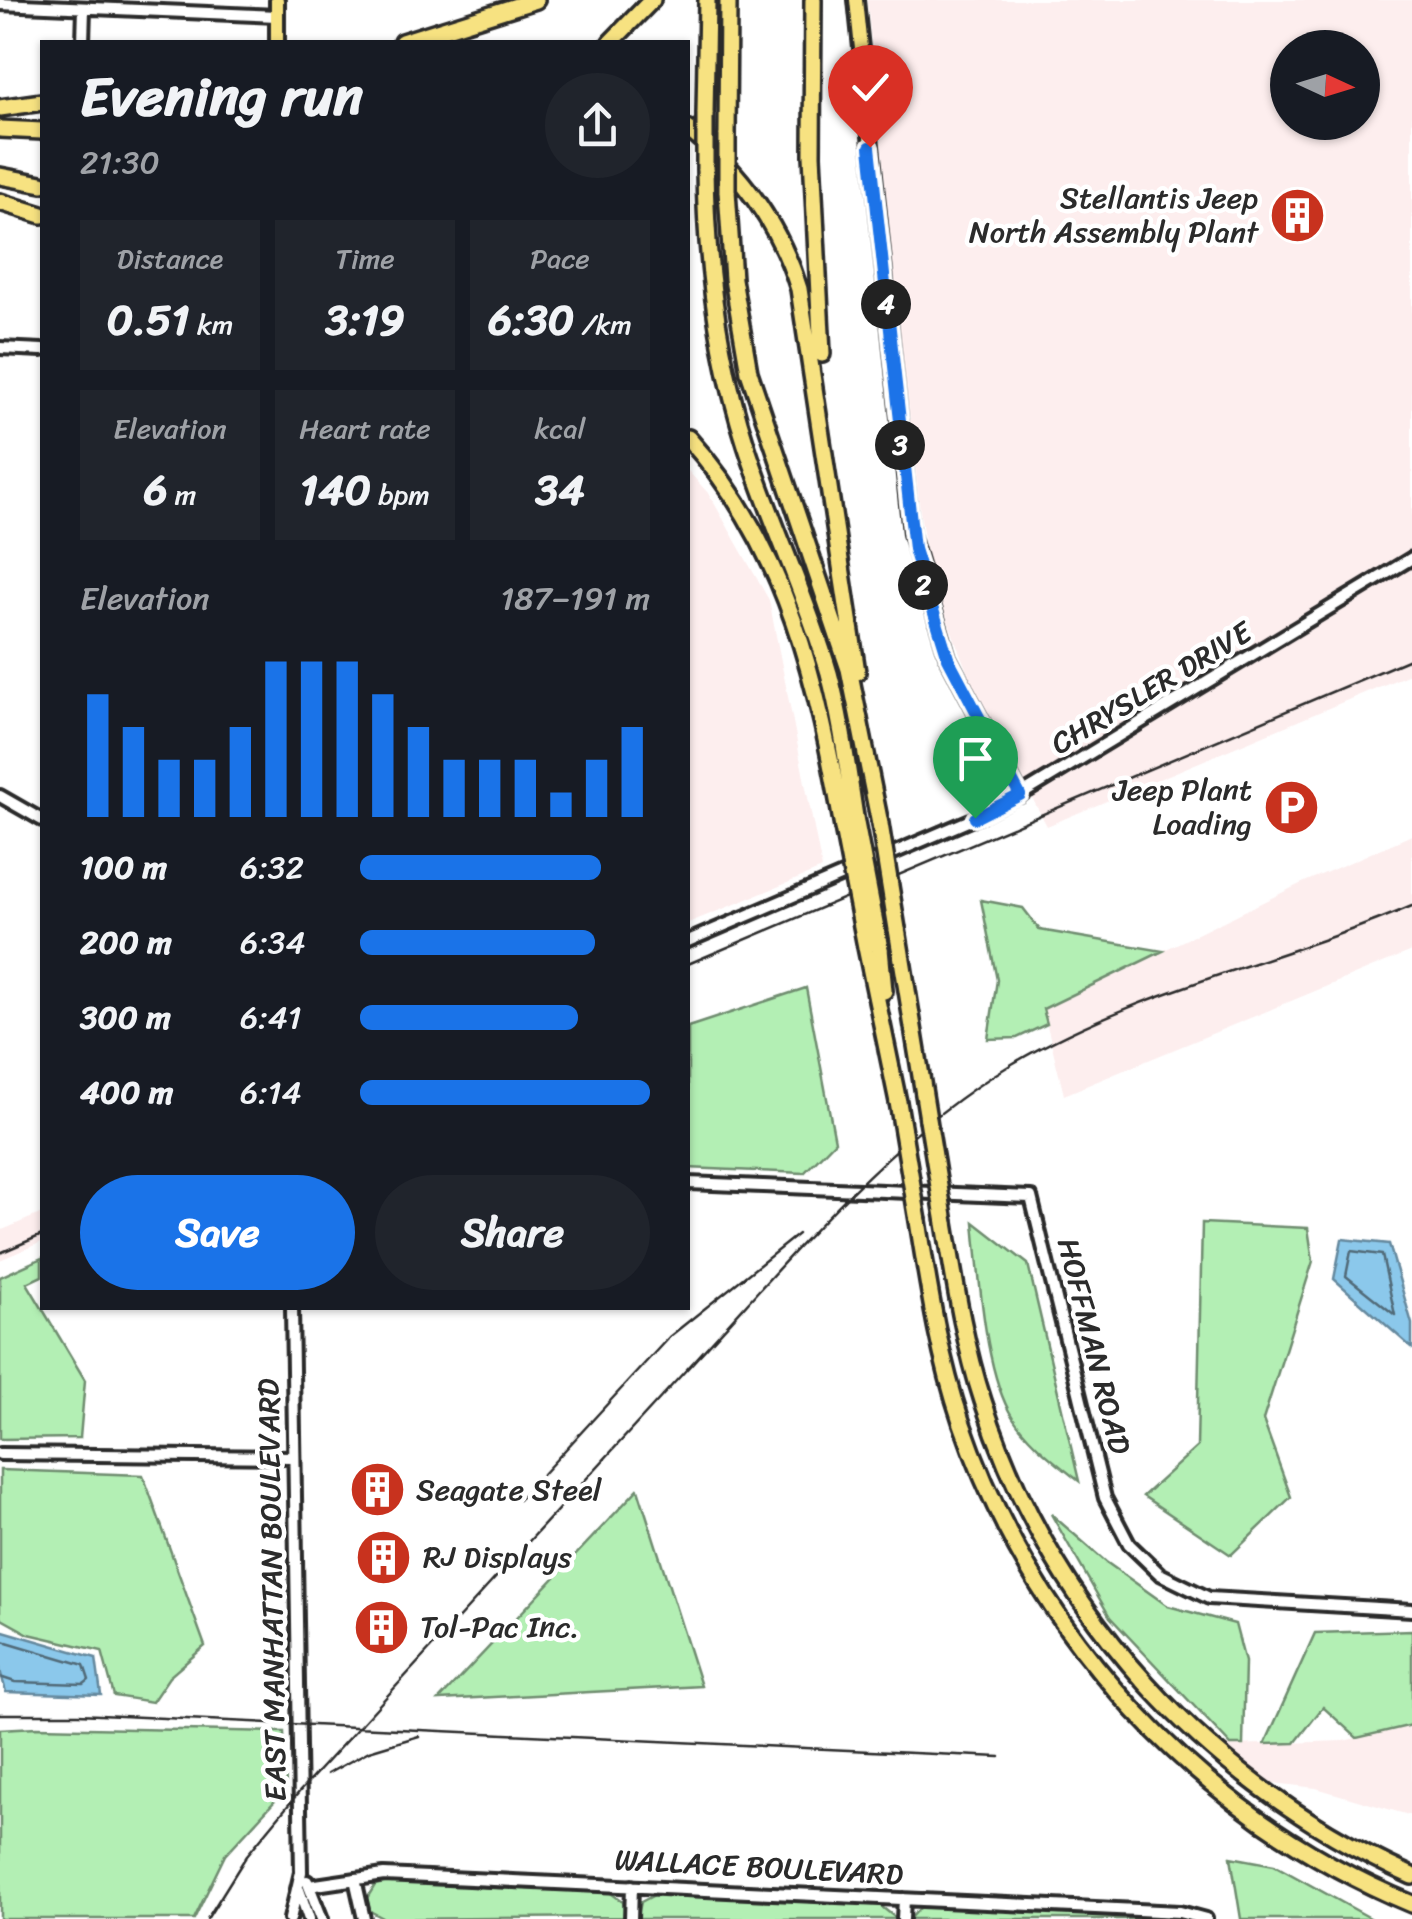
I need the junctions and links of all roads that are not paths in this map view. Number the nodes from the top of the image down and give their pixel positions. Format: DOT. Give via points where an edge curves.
graph roads {
  1 [pos="277,0"];
  2 [pos="536,0"];
  3 [pos="652,0"];
  4 [pos="706,0"];
  5 [pos="728,0"];
  6 [pos="813,0"];
  7 [pos="856,0"];
  8 [pos="0,4"];
  9 [pos="84,8"];
  10 [pos="277,16"];
  11 [pos="82,40"];
  12 [pos="278,40"];
  13 [pos="408,40"];
  14 [pos="613,40"];
  15 [pos="40,102"];
  16 [pos="0,108"];
  17 [pos="0,129"];
  18 [pos="40,131"];
  19 [pos="690,131"];
  20 [pos="0,176"];
  21 [pos="40,184"];
  22 [pos="0,202"];
  23 [pos="40,214"];
  24 [pos="0,348"];
  25 [pos="40,350"];
  26 [pos="820,407"];
  27 [pos="690,440"];
  28 [pos="690,453"];
  29 [pos="763,544"];
  30 [pos="1412,558"];
  31 [pos="860,721"];
  32 [pos="1020,795"];
  33 [pos="0,796"];
  34 [pos="40,819"];
  35 [pos="850,825"];
  36 [pos="690,940"];
  37 [pos="690,1182"];
  38 [pos="292,1310"];
  39 [pos="0,1454"];
  40 [pos="294,1458"];
  41 [pos="1412,1610"];
  42 [pos="1412,1876"];
  43 [pos="355,1879"];
  44 [pos="303,1881"];
  45 [pos="632,1886"];
  46 [pos="904,1898"];
  47 [pos="1412,1904"];
  48 [pos="290,1919"];
  49 [pos="309,1919"];
  50 [pos="322,1919"];
  51 [pos="364,1919"];
  52 [pos="631,1919"];
  53 [pos="903,1919"];
  54 [pos="1206,1919"];
  1 -- 10 [label="main road"];
  2 -- 13 [label="highway"];
  3 -- 14 [label="highway"];
  4 -- 35 [label="highway, bridge" via="709,268 725,370 750,458 826,663"];
  5 -- 31 [label="highway, bridge" via="727,190 749,372 835,622"];
  6 -- 26 [label="highway" via="814,228 825,382"];
  7 -- 32 [label="main road" via="914,549 948,658"];
  8 -- 9 [label="street"];
  9 -- 10 [label="street"];
  9 -- 11 [label="street"];
  10 -- 12 [label="main road"];
  15 -- 16 [label="highway"];
  17 -- 18 [label="highway"];
  19 -- 26 [label="highway" via="747,188 779,236 804,305"];
  20 -- 21 [label="highway"];
  22 -- 23 [label="highway"];
  24 -- 25 [label="street"];
  26 -- 31 [label="highway"];
  27 -- 29 [label="highway"];
  28 -- 29 [label="highway"];
  29 -- 35 [label="highway" via="807,657"];
  30 -- 32 [label="street, CHRYSLER DRIVE"];
  31 -- 42 [label="highway, bridge" via="973,1366 1020,1496 1090,1615 1184,1724 1293,1811"];
  32 -- 36 [label="street, CHRYSLER DRIVE"];
  33 -- 34 [label="street"];
  35 -- 47 [label="highway, bridge" via="946,1370 992,1497 1048,1601 1144,1722 1242,1809 1326,1863"];
  37 -- 41 [label="street, HOFFMAN ROAD" via="1031,1197 1105,1498 1129,1544 1160,1574 1209,1598"];
  38 -- 40 [label="street, EAST MANHATTAN BOULEVARD"];
  39 -- 40 [label="street"];
  40 -- 44 [label="street, EAST MANHATTAN BOULEVARD"];
  43 -- 44 [label="street, WALLACE BOULEVARD"];
  43 -- 45 [label="street, WALLACE BOULEVARD"];
  43 -- 51 [label="street"];
  44 -- 48 [label="street, EAST MANHATTAN BOULEVARD"];
  44 -- 49 [label="street"];
  44 -- 50 [label="street, EAST MANHATTAN BOULEVARD"];
  45 -- 46 [label="street, WALLACE BOULEVARD"];
  45 -- 52 [label="street"];
  46 -- 53 [label="street"];
  46 -- 54 [label="street, WALLACE BOULEVARD" via="1180,1912"];
}
